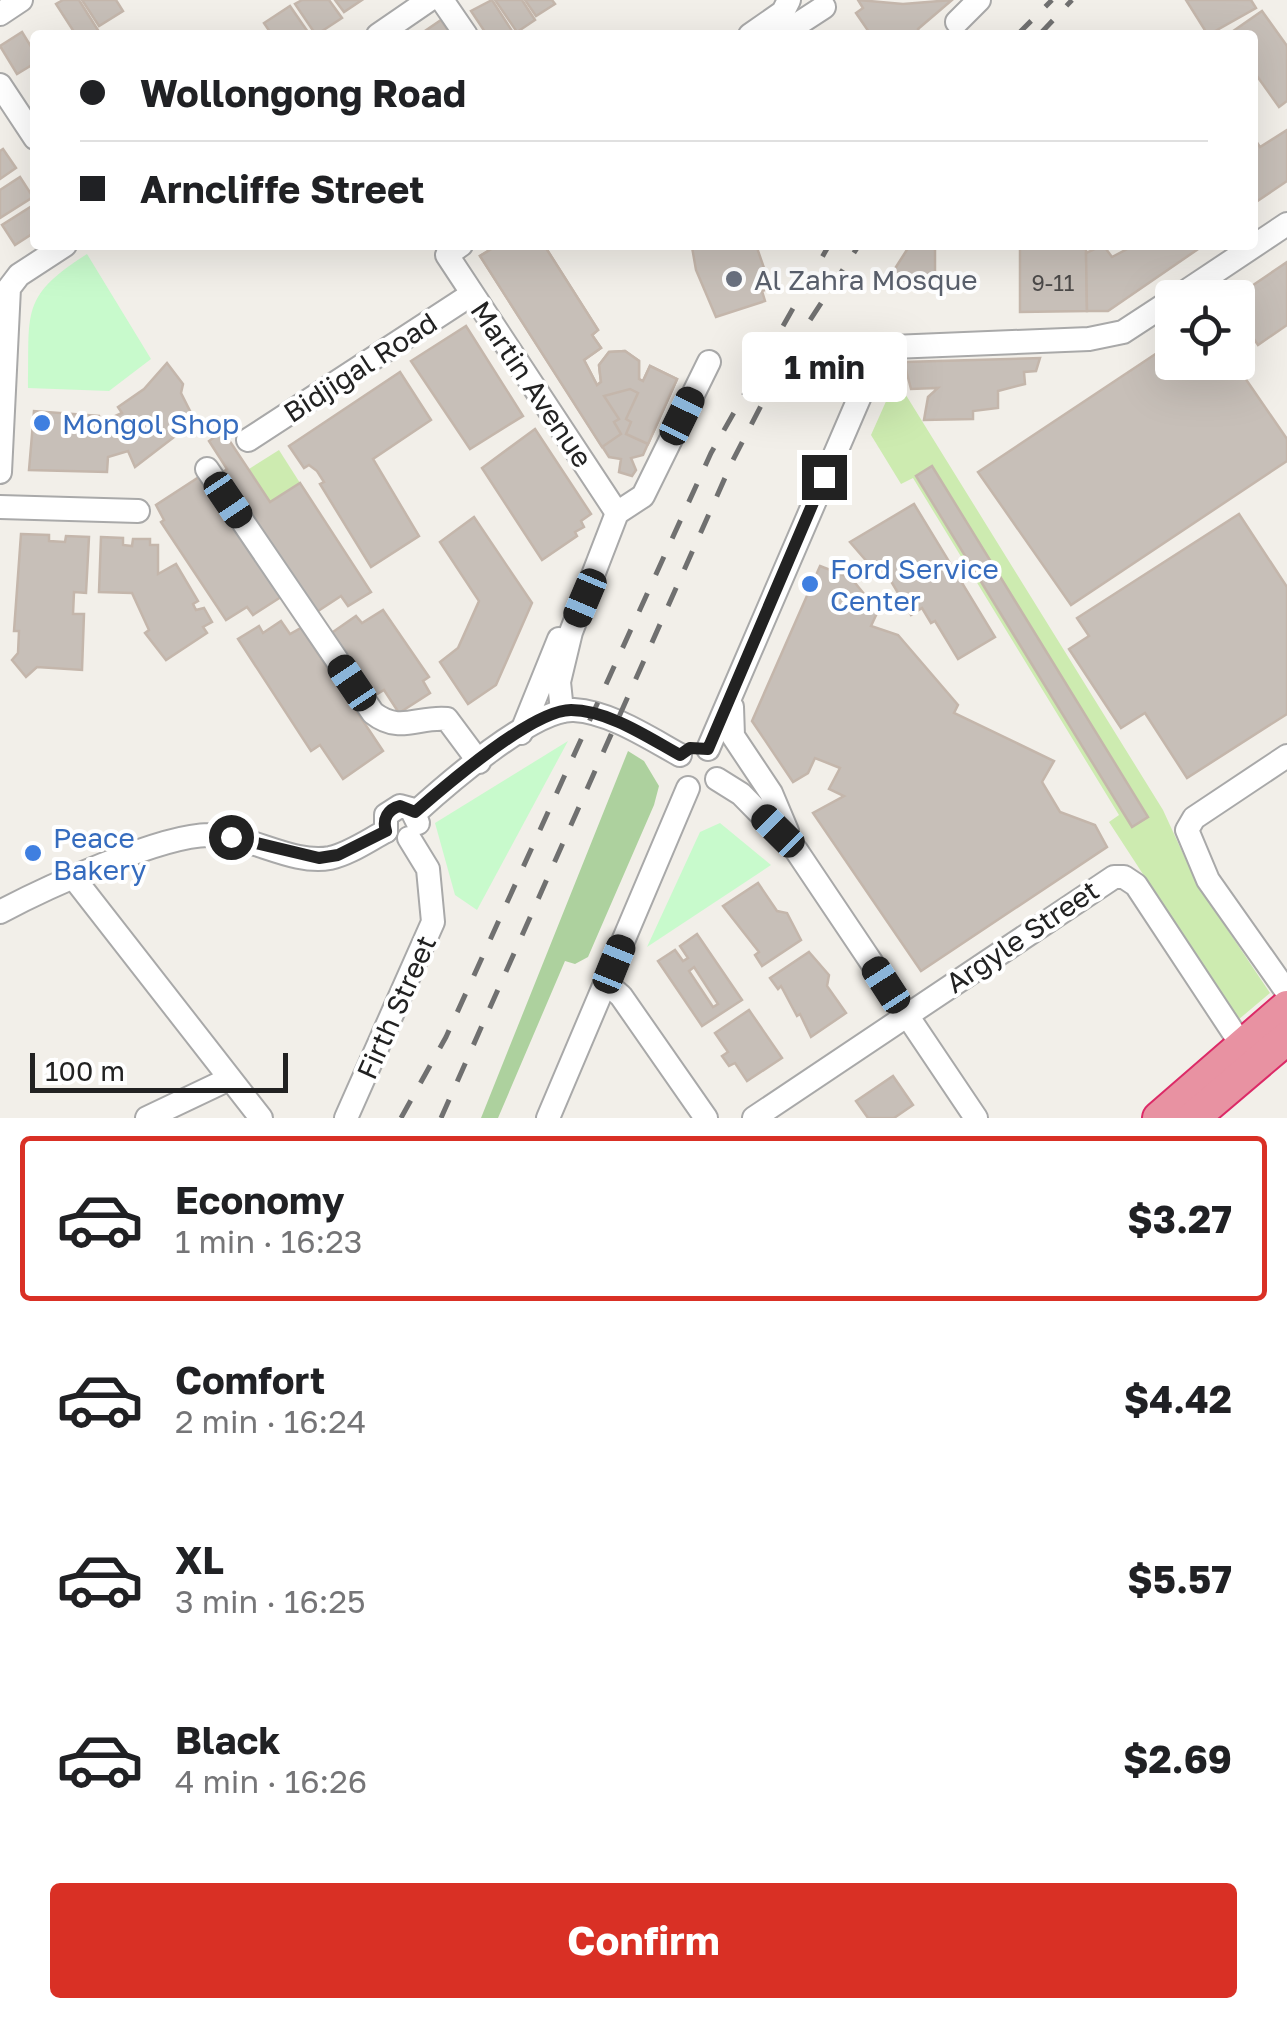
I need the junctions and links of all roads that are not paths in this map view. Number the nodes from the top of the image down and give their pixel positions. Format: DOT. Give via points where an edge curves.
graph roads {
  1 [pos="21,0"];
  2 [pos="429,0"];
  3 [pos="442,0"];
  4 [pos="978,0"];
  5 [pos="824,7"];
  6 [pos="0,14"];
  7 [pos="784,16"];
  8 [pos="958,22"];
  9 [pos="385,30"];
  10 [pos="463,30"];
  11 [pos="759,30"];
  12 [pos="0,86"];
  13 [pos="30,131"];
  14 [pos="1287,224"];
  15 [pos="1258,242"];
  16 [pos="58,250"];
  17 [pos="454,250"];
  18 [pos="1246,250"];
  19 [pos="1202,280"];
  20 [pos="472,294"];
  21 [pos="1155,311"];
  22 [pos="709,362"];
  23 [pos="248,440"];
  24 [pos="207,469"];
  25 [pos="0,472"];
  26 [pos="0,506"];
  27 [pos="138,510"];
  28 [pos="617,513"];
  29 [pos="571,632"];
  30 [pos="732,699"];
  31 [pos="562,711"];
  32 [pos="522,732"];
  33 [pos="708,749"];
  34 [pos="680,755"];
  35 [pos="1287,756"];
  36 [pos="480,762"];
  37 [pos="717,779"];
  38 [pos="688,788"];
  39 [pos="415,812"];
  40 [pos="386,831"];
  41 [pos="410,838"];
  42 [pos="796,850"];
  43 [pos="73,877"];
  44 [pos="0,912"];
  45 [pos="606,983"];
  46 [pos="1287,992"];
  47 [pos="1287,1007"];
  48 [pos="905,1014"];
  49 [pos="1287,1038"];
  50 [pos="1241,1044"];
  51 [pos="229,1079"];
  52 [pos="148,1118"];
  53 [pos="261,1118"];
  54 [pos="346,1118"];
  55 [pos="548,1118"];
  56 [pos="706,1118"];
  57 [pos="754,1118"];
  58 [pos="976,1118"];
  59 [pos="1159,1118"];
  60 [pos="1194,1118"];
  1 -- 6 [label="street"];
  2 -- 9 [label="street"];
  3 -- 10 [label="street"];
  4 -- 8 [label="street"];
  5 -- 7 [label="street"];
  7 -- 11 [label="street"];
  12 -- 13 [label="street"];
  14 -- 15 [label="street"];
  16 -- 25 [label="street" via="9,288"];
  17 -- 20 [label="street, Martin Avenue"];
  18 -- 19 [label="street"];
  20 -- 23 [label="street, Bidjigal Road"];
  20 -- 28 [label="street, Martin Avenue"];
  21 -- 30 [label="street" via="1123,332 1089,339 892,347 873,366"];
  22 -- 28 [label="street" via="643,496"];
  24 -- 36 [label="street" via="373,714 400,726 447,718"];
  26 -- 27 [label="street"];
  28 -- 29 [label="street"];
  29 -- 31 [label="street" via="559,682"];
  29 -- 32 [label="street" via="559,640"];
  30 -- 33 [label="street"];
  30 -- 42 [label="street" via="733,736 771,793"];
  31 -- 32 [label="street"];
  31 -- 34 [label="street" via="582,711 638,731"];
  32 -- 36 [label="street"];
  33 -- 34 [label="street"];
  33 -- 37 [label="street" via="718,759"];
  34 -- 38 [label="street" via="676,773"];
  35 -- 46 [label="street" via="1194,818 1187,836 1208,880"];
  36 -- 39 [label="street"];
  37 -- 38 [label="street" via="707,788"];
  37 -- 42 [label="street"];
  38 -- 45 [label="street"];
  39 -- 40 [label="street" via="390,810"];
  39 -- 41 [label="street" via="418,826"];
  40 -- 41 [label="street"];
  40 -- 43 [label="street" via="319,858 231,837 197,836"];
  41 -- 54 [label="street, Firth Street" via="428,869 434,922"];
  42 -- 48 [label="street"];
  43 -- 44 [label="street"];
  43 -- 51 [label="street"];
  45 -- 55 [label="street"];
  45 -- 56 [label="street"];
  47 -- 50 [label="highway"];
  48 -- 50 [label="street, Argyle Street" via="1119,876 1136,886"];
  48 -- 57 [label="street, Argyle Street"];
  48 -- 58 [label="street"];
  49 -- 60 [label="highway"];
  50 -- 59 [label="highway"];
  51 -- 52 [label="street"];
  51 -- 53 [label="street"];
}
